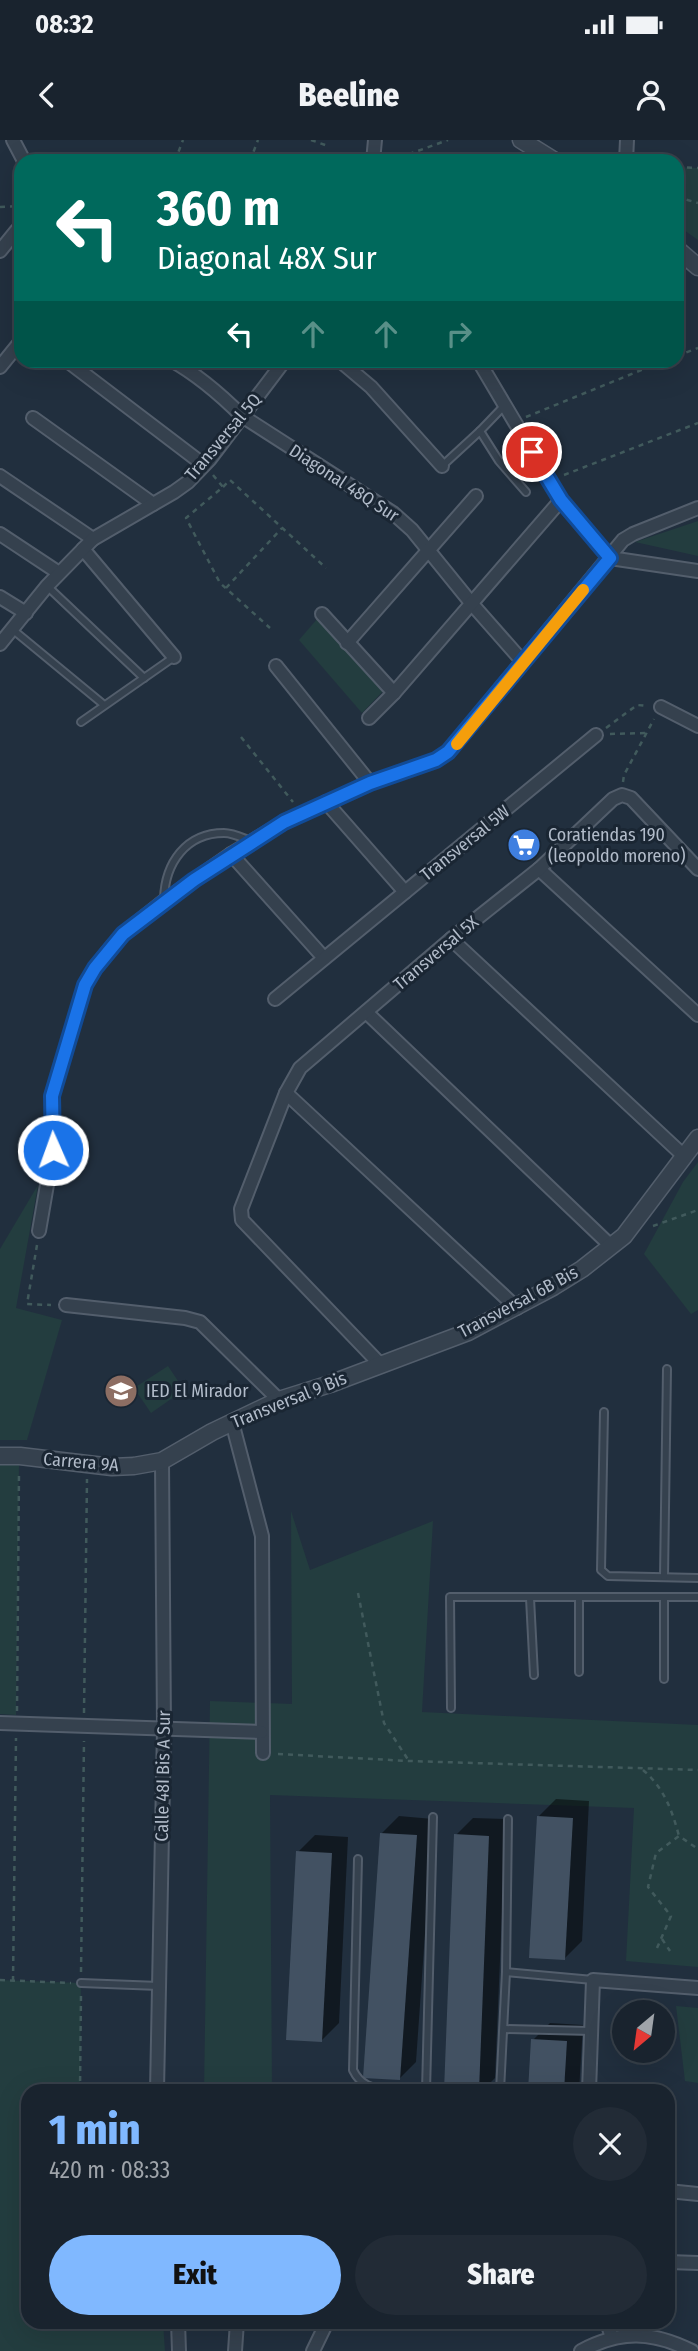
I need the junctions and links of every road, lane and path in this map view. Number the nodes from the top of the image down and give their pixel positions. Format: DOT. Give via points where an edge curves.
graph roads {
  1 [pos="311,140"];
  2 [pos="448,140"];
  3 [pos="521,140"];
  4 [pos="328,146"];
  5 [pos="409,154"];
  6 [pos="544,154"];
  7 [pos="14,234"];
  8 [pos="0,251"];
  9 [pos="684,255"];
  10 [pos="698,267"];
  11 [pos="14,350"];
  12 [pos="0,367"];
  13 [pos="77,368"];
  14 [pos="183,368"];
  15 [pos="279,368"];
  16 [pos="348,368"];
  17 [pos="483,368"];
  18 [pos="646,368"];
  19 [pos="504,406"];
  20 [pos="242,416"];
  21 [pos="33,418"];
  22 [pos="514,422"];
  23 [pos="698,424"];
  24 [pos="481,431"];
  25 [pos="204,465"];
  26 [pos="442,466"];
  27 [pos="0,476"];
  28 [pos="548,481"];
  29 [pos="223,487"];
  30 [pos="526,492"];
  31 [pos="476,496"];
  32 [pos="561,500"];
  33 [pos="153,504"];
  34 [pos="698,508"];
  35 [pos="282,528"];
  36 [pos="0,534"];
  37 [pos="93,538"];
  38 [pos="83,549"];
  39 [pos="429,551"];
  40 [pos="610,558"];
  41 [pos="326,568"];
  42 [pos="698,571"];
  43 [pos="59,573"];
  44 [pos="47,586"];
  45 [pos="226,588"];
  46 [pos="0,597"];
  47 [pos="472,604"];
  48 [pos="26,614"];
  49 [pos="322,614"];
  50 [pos="270,628"];
  51 [pos="12,629"];
  52 [pos="347,643"];
  53 [pos="0,645"];
  54 [pos="174,657"];
  55 [pos="523,662"];
  56 [pos="276,666"];
  57 [pos="144,678"];
  58 [pos="394,693"];
  59 [pos="103,704"];
  60 [pos="661,707"];
  61 [pos="369,718"];
  62 [pos="81,722"];
  63 [pos="698,726"];
  64 [pos="645,733"];
  65 [pos="596,735"];
  66 [pos="241,737"];
  67 [pos="370,783"];
  68 [pos="622,795"];
  69 [pos="326,802"];
  70 [pos="302,813"];
  71 [pos="251,841"];
  72 [pos="231,854"];
  73 [pos="539,869"];
  74 [pos="698,869"];
  75 [pos="405,892"];
  76 [pos="164,901"];
  77 [pos="451,939"];
  78 [pos="324,958"];
  79 [pos="275,999"];
  80 [pos="366,1012"];
  81 [pos="698,1015"];
  82 [pos="286,1093"];
  83 [pos="698,1138"];
  84 [pos="685,1157"];
  85 [pos="698,1210"];
  86 [pos="647,1228"];
  87 [pos="39,1231"];
  88 [pos="611,1246"];
  89 [pos="66,1305"];
  90 [pos="517,1308"];
  91 [pos="380,1364"];
  92 [pos="667,1369"];
  93 [pos="279,1400"];
  94 [pos="604,1412"];
  95 [pos="232,1422"];
  96 [pos="0,1456"];
  97 [pos="162,1461"];
  98 [pos="88,1472"];
  99 [pos="664,1577"];
  100 [pos="698,1578"];
  101 [pos="358,1593"];
  102 [pos="579,1597"];
  103 [pos="664,1597"];
  104 [pos="698,1597"];
  105 [pos="530,1598"];
  106 [pos="579,1672"];
  107 [pos="534,1675"];
  108 [pos="664,1679"];
  109 [pos="451,1708"];
  110 [pos="0,1723"];
  111 [pos="84,1727"];
  112 [pos="164,1729"];
  113 [pos="261,1732"];
  114 [pos="263,1753"];
  115 [pos="409,1762"];
  116 [pos="642,1769"];
  117 [pos="698,1770"];
  118 [pos="433,1817"];
  119 [pos="508,1819"];
  120 [pos="679,1836"];
  121 [pos="698,1849"];
  122 [pos="358,1859"];
  123 [pos="662,1939"];
  124 [pos="657,1948"];
  125 [pos="670,1951"];
  126 [pos="506,1972"];
  127 [pos="0,1980"];
  128 [pos="593,1980"];
  129 [pos="81,1983"];
  130 [pos="159,1986"];
  131 [pos="698,1988"];
  132 [pos="504,2029"];
  133 [pos="592,2031"];
  134 [pos="80,2084"];
  135 [pos="158,2084"];
  136 [pos="364,2084"];
  137 [pos="426,2084"];
  138 [pos="500,2084"];
  139 [pos="589,2084"];
  140 [pos="675,2192"];
  141 [pos="698,2194"];
  142 [pos="675,2262"];
  143 [pos="698,2263"];
  144 [pos="178,2329"];
  145 [pos="237,2329"];
  146 [pos="324,2329"];
  147 [pos="609,2329"];
  148 [pos="612,2338"];
  149 [pos="698,2340"];
  150 [pos="179,2351"];
  151 [pos="235,2351"];
  152 [pos="313,2351"];
  153 [pos="580,2351"];
  154 [pos="695,2351"];
  1 -- 4 [label="path"];
  2 -- 5 [label="path"];
  3 -- 6 [label="street"];
  7 -- 8 [label="street"];
  9 -- 10 [label="street"];
  11 -- 12 [label="street"];
  13 -- 25 [label="street"];
  14 -- 20 [label="street, Diagonal 48Q Sur"];
  15 -- 20 [label="street, Transversal 5Q"];
  16 -- 26 [label="street"];
  17 -- 19 [label="street"];
  18 -- 22 [label="path"];
  19 -- 22 [label="street"];
  19 -- 24 [label="lane"];
  20 -- 25 [label="street, Transversal 5Q"];
  20 -- 39 [label="street, Diagonal 48Q Sur" via="393,513"];
  21 -- 33 [label="street"];
  22 -- 28 [label="street"];
  23 -- 28 [label="path"];
  24 -- 26 [label="lane"];
  24 -- 30 [label="lane"];
  25 -- 29 [label="path"];
  25 -- 33 [label="street, Transversal 5Q"];
  27 -- 37 [label="street"];
  28 -- 32 [label="street"];
  29 -- 35 [label="path" via="230,480"];
  29 -- 45 [label="path" via="186,519"];
  31 -- 39 [label="street"];
  32 -- 40 [label="street"];
  32 -- 47 [label="street"];
  33 -- 37 [label="street, Transversal 5Q"];
  34 -- 40 [label="street" via="633,534"];
  35 -- 41 [label="path"];
  35 -- 45 [label="path"];
  36 -- 43 [label="street"];
  37 -- 38 [label="street, Transversal 5Q"];
  38 -- 43 [label="street, Transversal 5Q"];
  38 -- 54 [label="street"];
  39 -- 47 [label="street, Diagonal 48Q Sur"];
  39 -- 52 [label="street"];
  40 -- 42 [label="street"];
  40 -- 55 [label="street"];
  43 -- 44 [label="street, Transversal 5Q"];
  44 -- 48 [label="street, Transversal 5Q"];
  44 -- 57 [label="lane"];
  45 -- 50 [label="path"];
  46 -- 48 [label="street"];
  47 -- 55 [label="street, Diagonal 48Q Sur"];
  47 -- 58 [label="street"];
  48 -- 51 [label="street, Transversal 5Q"];
  49 -- 52 [label="street"];
  51 -- 53 [label="street, Transversal 5Q"];
  51 -- 59 [label="lane"];
  52 -- 58 [label="street"];
  54 -- 57 [label="lane"];
  55 -- 67 [label="street" via="448,752"];
  56 -- 67 [label="street"];
  57 -- 59 [label="lane"];
  58 -- 61 [label="street"];
  59 -- 62 [label="lane"];
  60 -- 63 [label="street"];
  60 -- 64 [label="path"];
  60 -- 65 [label="path" via="637,705"];
  64 -- 65 [label="path"];
  64 -- 68 [label="path" via="624,775"];
  65 -- 75 [label="street, Transversal 5W"];
  66 -- 70 [label="path"];
  67 -- 69 [label="street"];
  68 -- 73 [label="street, Transversal 5X"];
  68 -- 74 [label="street" via="631,798"];
  69 -- 70 [label="street"];
  69 -- 75 [label="street"];
  70 -- 71 [label="street"];
  71 -- 72 [label="street"];
  71 -- 76 [label="lane" via="228,833 199,836 180,852 165,881"];
  72 -- 76 [label="street"];
  72 -- 78 [label="street"];
  73 -- 77 [label="street, Transversal 5X"];
  73 -- 81 [label="street"];
  75 -- 78 [label="street, Transversal 5W"];
  76 -- 87 [label="street" via="123,934 85,985 52,1096 53,1150"];
  77 -- 80 [label="street, Transversal 5X"];
  77 -- 84 [label="street"];
  78 -- 79 [label="street, Transversal 5W"];
  80 -- 82 [label="street, Transversal 5X" via="300,1068"];
  80 -- 88 [label="street"];
  82 -- 90 [label="street"];
  82 -- 91 [label="street, Transversal 5X" via="241,1209 242,1220"];
  83 -- 84 [label="street, Transversal 6B Bis"];
  84 -- 88 [label="street, Transversal 6B Bis" via="624,1236"];
  85 -- 86 [label="path"];
  87 -- 89 [label="path" via="27,1304"];
  88 -- 90 [label="street, Transversal 6B Bis"];
  89 -- 93 [label="street" via="200,1322"];
  90 -- 91 [label="street, Transversal 6B Bis" via="468,1332"];
  91 -- 93 [label="street, Transversal 9 Bis"];
  92 -- 99 [label="lane"];
  93 -- 95 [label="street, Transversal 9 Bis"];
  94 -- 99 [label="lane" via="601,1570 608,1576"];
  95 -- 97 [label="street, Transversal 9 Bis"];
  95 -- 113 [label="street" via="262,1536"];
  96 -- 97 [label="street, Carrera 9A" via="112,1467"];
  97 -- 112 [label="street, Calle 48I Bis A Sur"];
  98 -- 111 [label="path"];
  99 -- 100 [label="lane"];
  101 -- 115 [label="path" via="384,1723"];
  102 -- 103 [label="lane"];
  102 -- 105 [label="lane"];
  102 -- 106 [label="lane"];
  103 -- 104 [label="lane"];
  103 -- 108 [label="lane"];
  105 -- 107 [label="lane"];
  105 -- 109 [label="lane" via="450,1597"];
  110 -- 111 [label="street"];
  111 -- 112 [label="street"];
  111 -- 129 [label="path"];
  112 -- 113 [label="street"];
  112 -- 130 [label="street, Calle 48I Bis A Sur"];
  113 -- 114 [label="street"];
  114 -- 115 [label="path"];
  115 -- 116 [label="path"];
  116 -- 117 [label="path"];
  116 -- 120 [label="path" via="658,1783"];
  118 -- 137 [label="lane"];
  119 -- 126 [label="lane"];
  120 -- 121 [label="path"];
  120 -- 123 [label="path" via="656,1853 648,1887 670,1916"];
  122 -- 136 [label="lane" via="353,2070"];
  123 -- 124 [label="path"];
  123 -- 125 [label="path"];
  126 -- 128 [label="lane"];
  126 -- 132 [label="lane"];
  127 -- 129 [label="path"];
  128 -- 131 [label="street"];
  128 -- 133 [label="street"];
  129 -- 130 [label="lane"];
  129 -- 134 [label="path"];
  130 -- 135 [label="street, Calle 48I Bis A Sur"];
  132 -- 133 [label="lane"];
  132 -- 138 [label="lane"];
  133 -- 139 [label="street"];
  140 -- 141 [label="street"];
  142 -- 143 [label="street"];
  144 -- 150 [label="street"];
  145 -- 151 [label="street"];
  146 -- 152 [label="street"];
  147 -- 148 [label="street"];
  148 -- 153 [label="street"];
  148 -- 154 [label="street" via="646,2334"];
  149 -- 154 [label="street"];
}
